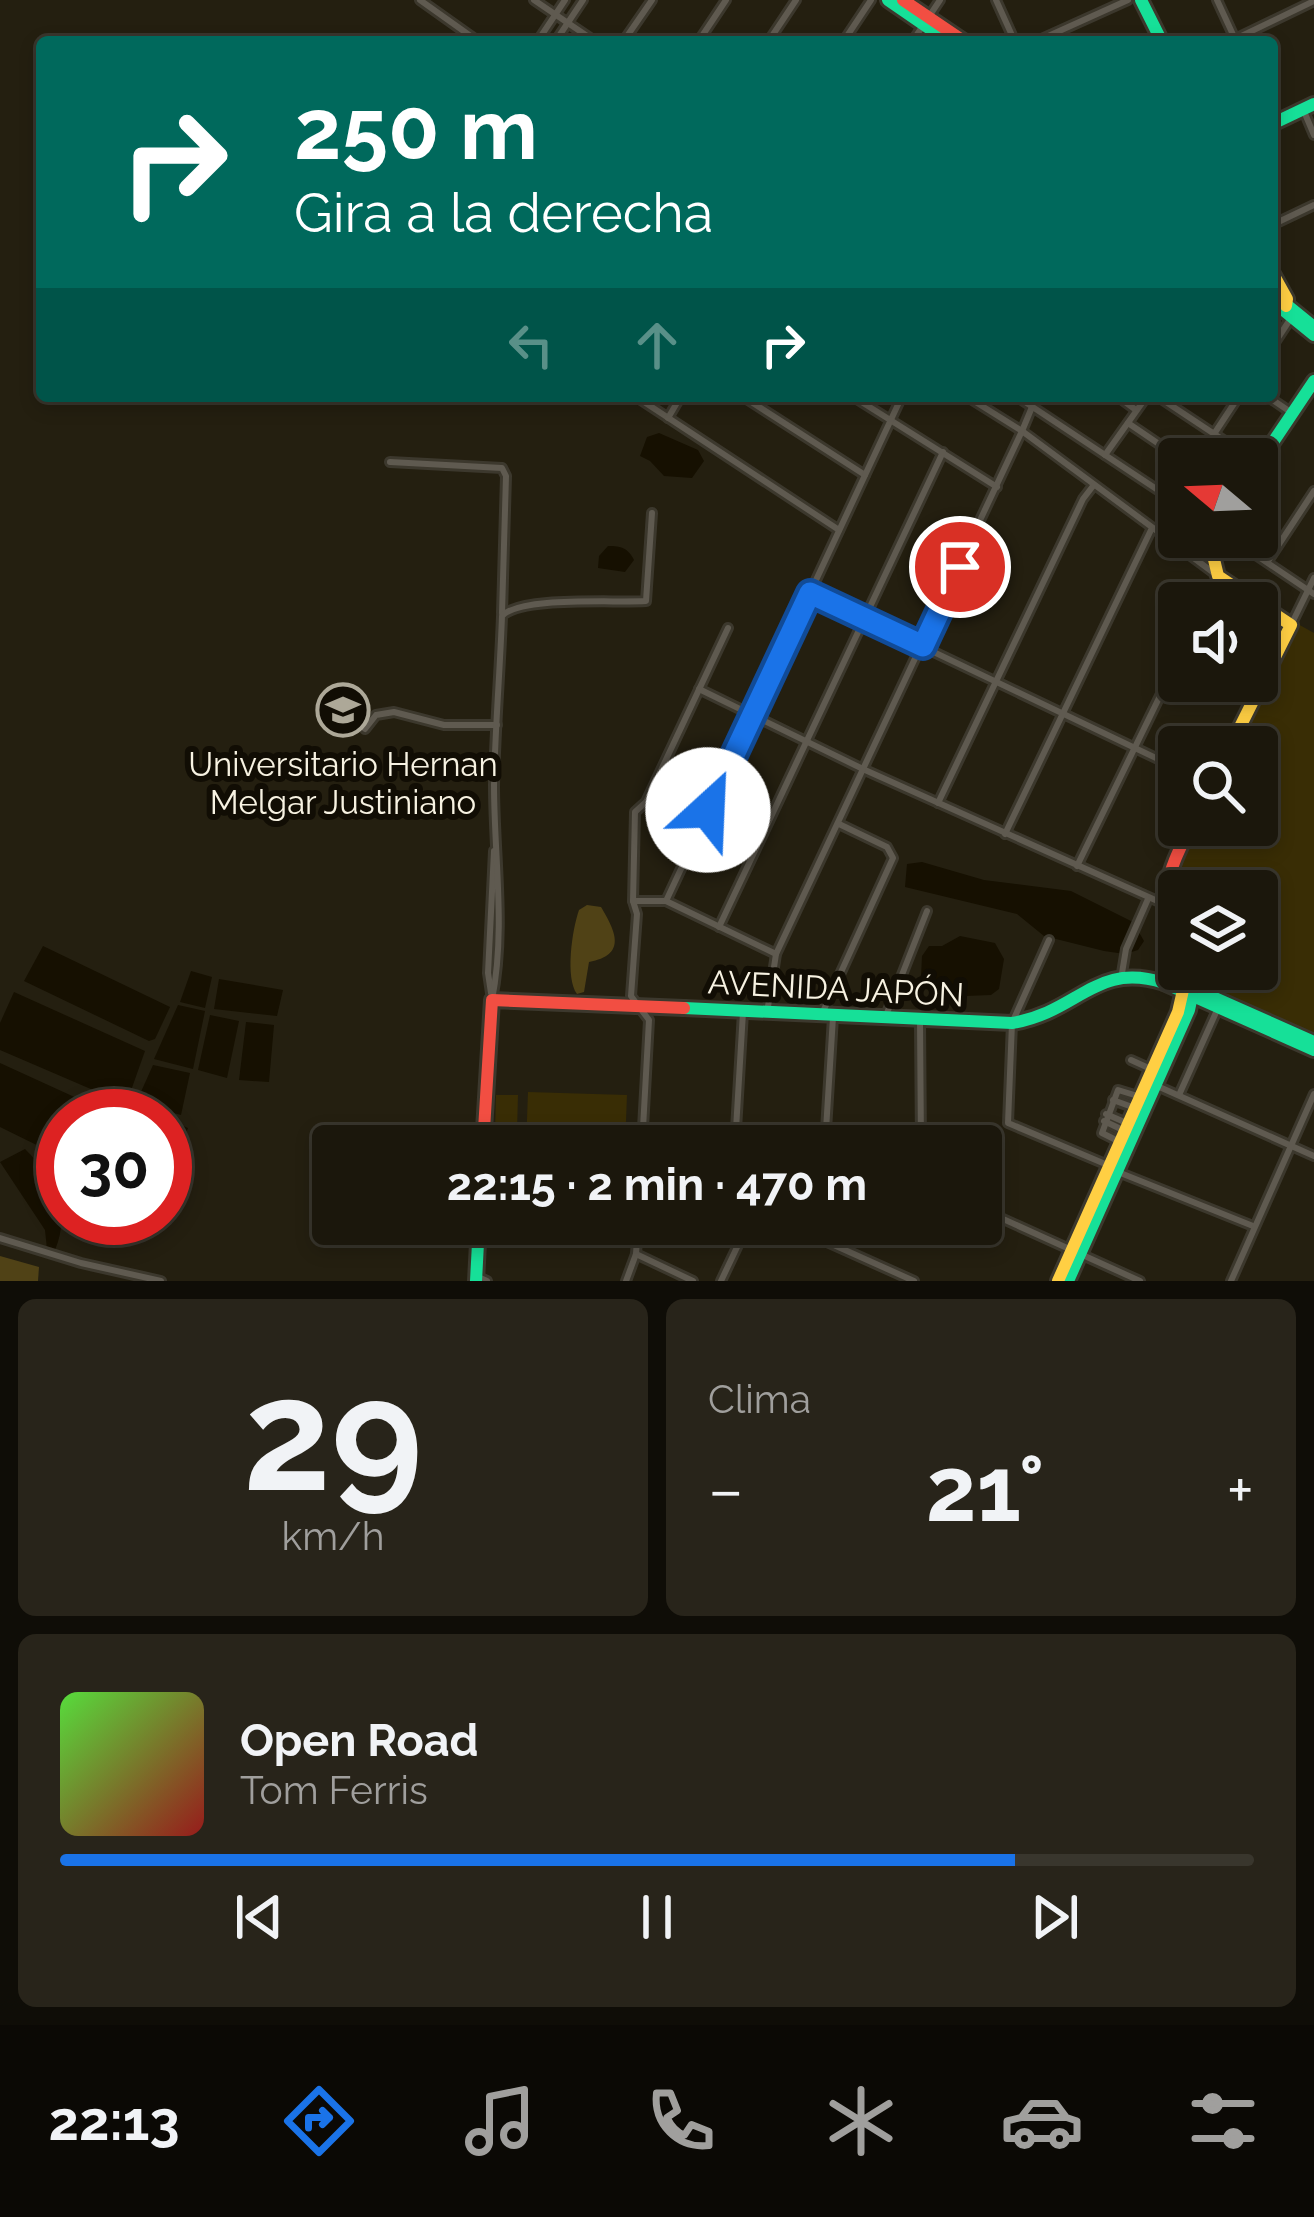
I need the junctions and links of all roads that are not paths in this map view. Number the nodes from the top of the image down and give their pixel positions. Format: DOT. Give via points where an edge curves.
graph roads {
  1 [pos="420,0"];
  2 [pos="534,0"];
  3 [pos="565,0"];
  4 [pos="583,0"];
  5 [pos="652,0"];
  6 [pos="726,0"];
  7 [pos="796,0"];
  8 [pos="871,0"];
  9 [pos="888,0"];
  10 [pos="903,0"];
  11 [pos="940,0"];
  12 [pos="996,0"];
  13 [pos="1128,0"];
  14 [pos="1142,0"];
  15 [pos="1217,0"];
  16 [pos="1285,0"];
  17 [pos="1314,1"];
  18 [pos="1290,11"];
  19 [pos="555,15"];
  20 [pos="926,21"];
  21 [pos="568,23"];
  22 [pos="471,36"];
  23 [pos="541,36"];
  24 [pos="559,36"];
  25 [pos="587,36"];
  26 [pos="627,36"];
  27 [pos="702,36"];
  28 [pos="773,36"];
  29 [pos="847,36"];
  30 [pos="916,36"];
  31 [pos="942,36"];
  32 [pos="954,36"];
  33 [pos="1013,36"];
  34 [pos="1048,36"];
  35 [pos="1159,36"];
  36 [pos="1230,36"];
  37 [pos="1240,36"];
  38 [pos="1308,107"];
  39 [pos="1278,121"];
  40 [pos="1314,134"];
  41 [pos="1314,205"];
  42 [pos="1278,222"];
  43 [pos="1283,307"];
  44 [pos="1314,331"];
  45 [pos="1314,381"];
  46 [pos="644,402"];
  47 [pos="678,402"];
  48 [pos="751,402"];
  49 [pos="861,402"];
  50 [pos="899,402"];
  51 [pos="976,402"];
  52 [pos="1025,402"];
  53 [pos="1125,402"];
  54 [pos="1142,402"];
  55 [pos="1166,402"];
  56 [pos="1235,402"];
  57 [pos="1276,402"];
  58 [pos="1032,407"];
  59 [pos="1136,410"];
  60 [pos="1292,413"];
  61 [pos="668,418"];
  62 [pos="890,421"];
  63 [pos="1128,423"];
  64 [pos="1022,431"];
  65 [pos="1214,434"];
  66 [pos="1220,438"];
  67 [pos="1274,438"];
  68 [pos="1158,443"];
  69 [pos="944,452"];
  70 [pos="1105,455"];
  71 [pos="390,462"];
  72 [pos="865,475"];
  73 [pos="1093,486"];
  74 [pos="997,487"];
  75 [pos="1158,490"];
  76 [pos="1314,491"];
  77 [pos="652,514"];
  78 [pos="839,530"];
  79 [pos="1151,530"];
  80 [pos="1158,535"];
  81 [pos="1192,558"];
  82 [pos="1215,558"];
  83 [pos="1262,558"];
  84 [pos="1268,562"];
  85 [pos="1218,577"];
  86 [pos="1314,578"];
  87 [pos="1216,582"];
  88 [pos="1308,592"];
  89 [pos="810,593"];
  90 [pos="502,616"];
  91 [pos="862,619"];
  92 [pos="1291,625"];
  93 [pos="728,628"];
  94 [pos="923,646"];
  95 [pos="994,681"];
  96 [pos="699,689"];
  97 [pos="1158,700"];
  98 [pos="1064,713"];
  99 [pos="751,715"];
  100 [pos="497,725"];
  101 [pos="1240,726"];
  102 [pos="365,729"];
  103 [pos="806,742"];
  104 [pos="1135,747"];
  105 [pos="1158,758"];
  106 [pos="865,770"];
  107 [pos="938,803"];
  108 [pos="839,824"];
  109 [pos="1005,834"];
  110 [pos="1182,846"];
  111 [pos="1077,866"];
  112 [pos="633,901"];
  113 [pos="666,901"];
  114 [pos="1155,901"];
  115 [pos="1158,907"];
  116 [pos="927,910"];
  117 [pos="719,927"];
  118 [pos="1049,940"];
  119 [pos="776,954"];
  120 [pos="1122,973"];
  121 [pos="1158,982"];
  122 [pos="1188,990"];
  123 [pos="492,1000"];
  124 [pos="640,1005"];
  125 [pos="1218,1008"];
  126 [pos="743,1012"];
  127 [pos="766,1014"];
  128 [pos="827,1016"];
  129 [pos="885,1018"];
  130 [pos="920,1021"];
  131 [pos="1012,1023"];
  132 [pos="1314,1046"];
  133 [pos="1131,1060"];
  134 [pos="1154,1077"];
  135 [pos="1314,1094"];
  136 [pos="1179,1095"];
  137 [pos="1138,1102"];
  138 [pos="1105,1118"];
  139 [pos="484,1125"];
  140 [pos="643,1125"];
  141 [pos="736,1125"];
  142 [pos="825,1125"];
  143 [pos="921,1125"];
  144 [pos="1125,1132"];
  145 [pos="1290,1145"];
  146 [pos="1314,1156"];
  147 [pos="1114,1169"];
  148 [pos="1002,1219"];
  149 [pos="1253,1226"];
  150 [pos="0,1238"];
  151 [pos="479,1245"];
  152 [pos="637,1245"];
  153 [pos="738,1245"];
  154 [pos="832,1245"];
  155 [pos="1076,1253"];
  156 [pos="636,1254"];
  157 [pos="480,1280"];
  158 [pos="161,1281"];
  159 [pos="626,1281"];
  160 [pos="693,1281"];
  161 [pos="722,1281"];
  162 [pos="914,1281"];
  163 [pos="1058,1281"];
  164 [pos="1068,1281"];
  165 [pos="1140,1281"];
  166 [pos="1232,1281"];
  1 -- 22 [label="street"];
  2 -- 19 [label="street"];
  3 -- 19 [label="street"];
  4 -- 21 [label="street"];
  5 -- 26 [label="street"];
  6 -- 27 [label="street"];
  7 -- 28 [label="street"];
  8 -- 29 [label="street"];
  9 -- 20 [label="street"];
  10 -- 20 [label="street"];
  11 -- 20 [label="street"];
  12 -- 33 [label="street"];
  13 -- 34 [label="street"];
  14 -- 35 [label="street"];
  15 -- 36 [label="street"];
  16 -- 18 [label="street"];
  17 -- 18 [label="street"];
  18 -- 37 [label="street"];
  19 -- 21 [label="street"];
  19 -- 23 [label="street"];
  20 -- 30 [label="street"];
  20 -- 31 [label="street"];
  20 -- 32 [label="street"];
  21 -- 24 [label="street"];
  21 -- 25 [label="street"];
  38 -- 39 [label="street"];
  38 -- 40 [label="street"];
  41 -- 42 [label="street"];
  43 -- 44 [label="street"];
  45 -- 60 [label="street"];
  46 -- 61 [label="street"];
  47 -- 61 [label="street"];
  48 -- 72 [label="street"];
  49 -- 62 [label="street"];
  50 -- 62 [label="street"];
  51 -- 64 [label="street"];
  52 -- 58 [label="street"];
  53 -- 59 [label="street"];
  54 -- 59 [label="street"];
  55 -- 65 [label="street"];
  56 -- 65 [label="street"];
  57 -- 60 [label="street"];
  58 -- 64 [label="street"];
  58 -- 70 [label="street"];
  59 -- 63 [label="street"];
  60 -- 67 [label="street"];
  61 -- 78 [label="street"];
  62 -- 69 [label="street"];
  62 -- 72 [label="street"];
  63 -- 68 [label="street"];
  63 -- 70 [label="street"];
  64 -- 73 [label="street"];
  64 -- 74 [label="street"];
  65 -- 66 [label="street"];
  69 -- 74 [label="street"];
  69 -- 91 [label="street"];
  70 -- 75 [label="street"];
  71 -- 90 [label="street" via="502,468"];
  72 -- 78 [label="street"];
  73 -- 79 [label="street"];
  73 -- 95 [label="street"];
  74 -- 94 [label="street"];
  76 -- 84 [label="street"];
  77 -- 90 [label="street" via="646,601 535,602"];
  78 -- 89 [label="street"];
  79 -- 80 [label="street"];
  79 -- 98 [label="street"];
  81 -- 85 [label="street"];
  82 -- 85 [label="street"];
  83 -- 84 [label="street"];
  84 -- 88 [label="street"];
  85 -- 87 [label="street"];
  85 -- 92 [label="street"];
  86 -- 88 [label="street"];
  88 -- 92 [label="street"];
  89 -- 91 [label="street"];
  89 -- 99 [label="street"];
  90 -- 100 [label="street"];
  91 -- 94 [label="street"];
  91 -- 103 [label="street"];
  92 -- 101 [label="street"];
  93 -- 96 [label="street"];
  94 -- 95 [label="street"];
  94 -- 106 [label="street"];
  95 -- 98 [label="street"];
  95 -- 107 [label="street"];
  96 -- 99 [label="street"];
  96 -- 112 [label="street" via="635,812"];
  97 -- 104 [label="street"];
  98 -- 104 [label="street"];
  98 -- 109 [label="street"];
  99 -- 103 [label="street"];
  99 -- 113 [label="street"];
  100 -- 102 [label="street" via="444,725 394,712 376,715"];
  100 -- 123 [label="street"];
  103 -- 106 [label="street"];
  103 -- 117 [label="street"];
  104 -- 105 [label="street"];
  104 -- 111 [label="street"];
  106 -- 107 [label="street"];
  106 -- 108 [label="street"];
  107 -- 109 [label="street"];
  108 -- 119 [label="street"];
  108 -- 128 [label="street" via="887,847 893,858"];
  109 -- 111 [label="street"];
  110 -- 114 [label="street"];
  111 -- 114 [label="street"];
  112 -- 113 [label="street"];
  112 -- 124 [label="street" via="631,996"];
  113 -- 117 [label="street"];
  114 -- 115 [label="street"];
  114 -- 120 [label="street" via="1126,949"];
  116 -- 129 [label="street"];
  117 -- 119 [label="street"];
  118 -- 131 [label="street"];
  119 -- 127 [label="street"];
  120 -- 121 [label="street"];
  120 -- 131 [label="street, AVENIDA JAPÓN" via="1055,1012"];
  122 -- 125 [label="street"];
  122 -- 132 [label="street"];
  122 -- 134 [label="street"];
  123 -- 124 [label="street, AVENIDA JAPÓN"];
  123 -- 139 [label="street"];
  124 -- 126 [label="street, AVENIDA JAPÓN"];
  124 -- 140 [label="street" via="649,1020"];
  125 -- 132 [label="street"];
  125 -- 136 [label="street"];
  126 -- 127 [label="street, AVENIDA JAPÓN"];
  126 -- 141 [label="street"];
  127 -- 128 [label="street, AVENIDA JAPÓN"];
  128 -- 129 [label="street, AVENIDA JAPÓN"];
  128 -- 142 [label="street"];
  129 -- 130 [label="street, AVENIDA JAPÓN"];
  130 -- 131 [label="street, AVENIDA JAPÓN"];
  130 -- 143 [label="street"];
  131 -- 147 [label="street" via="1008,1123"];
  133 -- 134 [label="street"];
  134 -- 136 [label="street"];
  134 -- 137 [label="street"];
  134 -- 147 [label="street"];
  135 -- 145 [label="street"];
  136 -- 145 [label="street"];
  137 -- 138 [label="street" via="1118,1090"];
  137 -- 144 [label="street"];
  138 -- 144 [label="street"];
  138 -- 144 [label="street" via="1102,1133"];
  144 -- 147 [label="street"];
  145 -- 146 [label="street"];
  145 -- 149 [label="street"];
  147 -- 149 [label="street"];
  147 -- 155 [label="street"];
  148 -- 155 [label="street"];
  149 -- 166 [label="street"];
  150 -- 158 [label="street"];
  151 -- 157 [label="street"];
  152 -- 156 [label="street"];
  153 -- 161 [label="street"];
  154 -- 162 [label="street"];
  155 -- 163 [label="street"];
  155 -- 164 [label="street"];
  155 -- 165 [label="street"];
  156 -- 159 [label="street"];
  156 -- 160 [label="street"];
}
